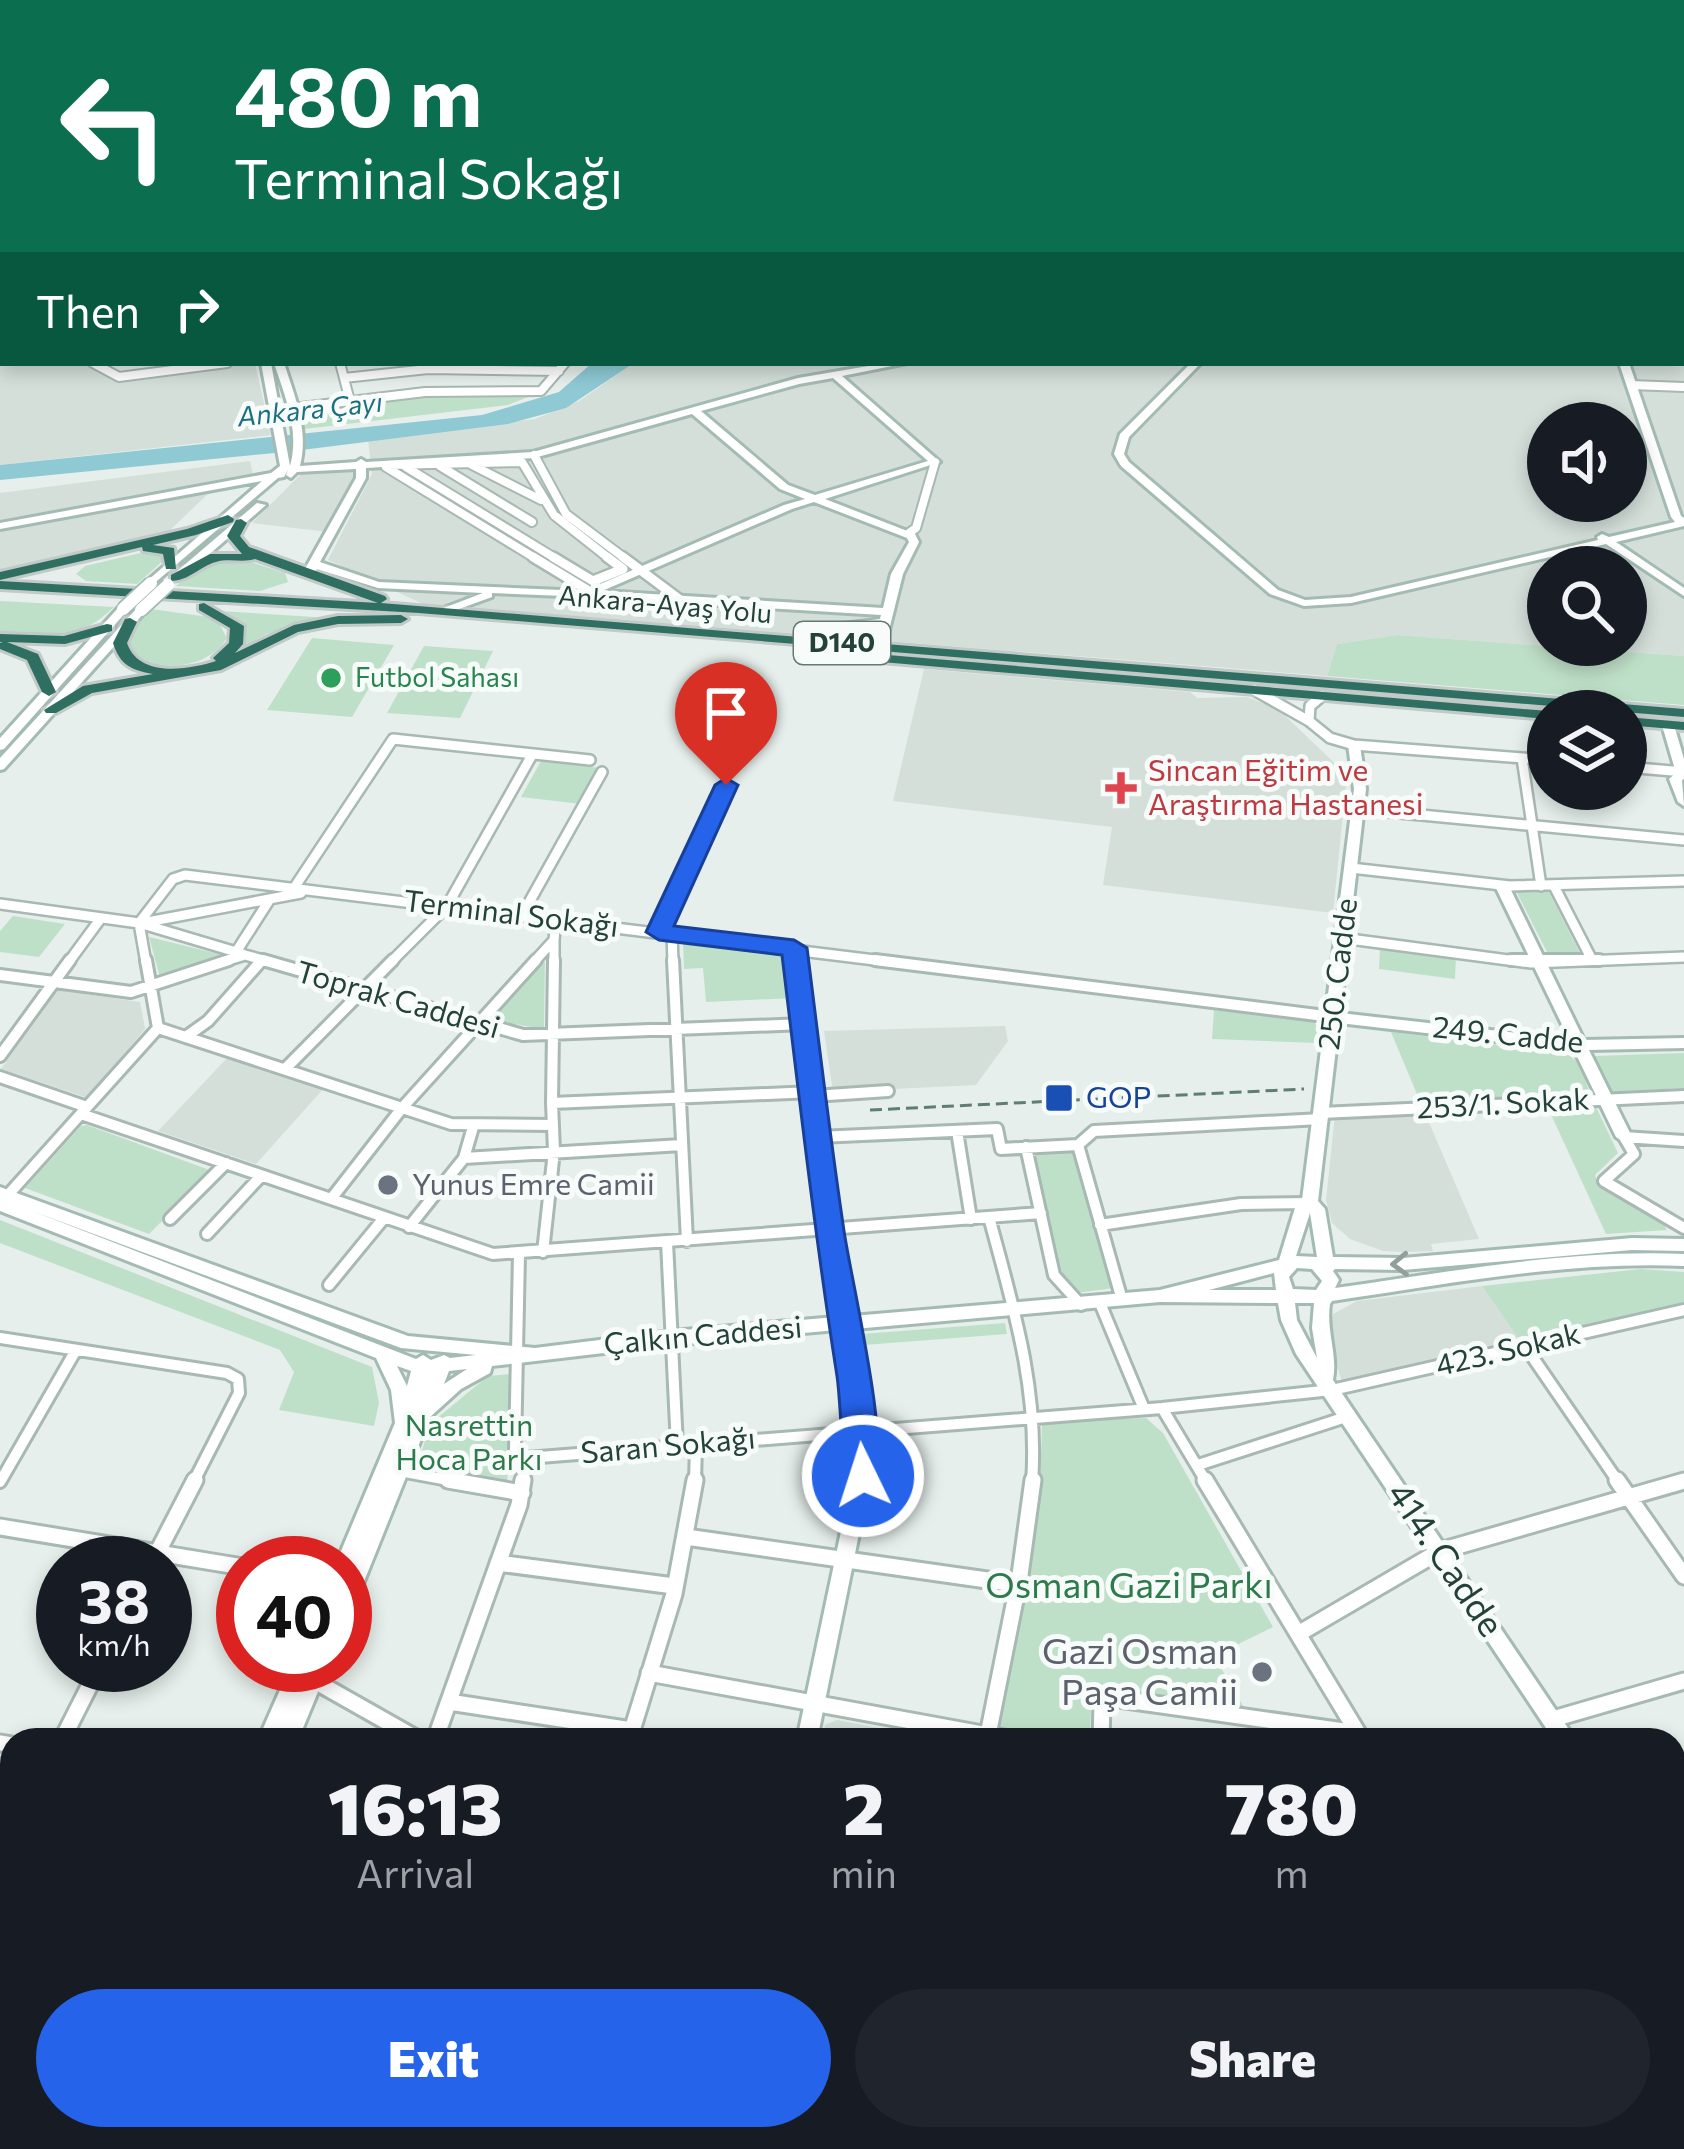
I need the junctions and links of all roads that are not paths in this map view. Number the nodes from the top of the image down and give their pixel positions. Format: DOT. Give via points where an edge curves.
graph roads {
  1 [pos="99,366"];
  2 [pos="204,366"];
  3 [pos="267,366"];
  4 [pos="280,366"];
  5 [pos="341,366"];
  6 [pos="428,366"];
  7 [pos="883,366"];
  8 [pos="1193,366"];
  9 [pos="1206,366"];
  10 [pos="1625,366"];
  11 [pos="562,367"];
  12 [pos="834,374"];
  13 [pos="344,378"];
  14 [pos="1631,385"];
  15 [pos="1684,387"];
  16 [pos="424,392"];
  17 [pos="350,400"];
  18 [pos="292,408"];
  19 [pos="694,410"];
  20 [pos="293,455"];
  21 [pos="534,455"];
  22 [pos="361,462"];
  23 [pos="935,462"];
  24 [pos="381,463"];
  25 [pos="322,464"];
  26 [pos="438,464"];
  27 [pos="470,464"];
  28 [pos="406,467"];
  29 [pos="296,469"];
  30 [pos="280,475"];
  31 [pos="237,483"];
  32 [pos="810,500"];
  33 [pos="544,502"];
  34 [pos="554,515"];
  35 [pos="237,517"];
  36 [pos="1682,520"];
  37 [pos="532,522"];
  38 [pos="0,526"];
  39 [pos="509,531"];
  40 [pos="909,533"];
  41 [pos="1602,537"];
  42 [pos="312,568"];
  43 [pos="640,569"];
  44 [pos="172,576"];
  45 [pos="0,580"];
  46 [pos="589,589"];
  47 [pos="111,590"];
  48 [pos="496,592"];
  49 [pos="1684,593"];
  50 [pos="0,595"];
  51 [pos="680,599"];
  52 [pos="209,601"];
  53 [pos="445,611"];
  54 [pos="131,614"];
  55 [pos="412,614"];
  56 [pos="886,617"];
  57 [pos="106,628"];
  58 [pos="797,639"];
  59 [pos="0,642"];
  60 [pos="878,646"];
  61 [pos="1254,690"];
  62 [pos="49,692"];
  63 [pos="1322,696"];
  64 [pos="51,710"];
  65 [pos="1527,713"];
  66 [pos="1684,713"];
  67 [pos="1309,721"];
  68 [pos="1676,726"];
  69 [pos="1354,745"];
  70 [pos="0,746"];
  71 [pos="532,754"];
  72 [pos="1522,758"];
  73 [pos="1527,758"];
  74 [pos="590,760"];
  75 [pos="0,766"];
  76 [pos="1647,769"];
  77 [pos="602,772"];
  78 [pos="1683,772"];
  79 [pos="726,785"];
  80 [pos="1684,802"];
  81 [pos="1358,809"];
  82 [pos="1532,826"];
  83 [pos="1684,840"];
  84 [pos="1351,868"];
  85 [pos="1684,881"];
  86 [pos="1502,886"];
  87 [pos="1547,886"];
  88 [pos="294,888"];
  89 [pos="314,890"];
  90 [pos="270,898"];
  91 [pos="0,904"];
  92 [pos="447,906"];
  93 [pos="522,915"];
  94 [pos="101,918"];
  95 [pos="556,920"];
  96 [pos="139,923"];
  97 [pos="665,933"];
  98 [pos="1342,938"];
  99 [pos="554,940"];
  100 [pos="794,948"];
  101 [pos="241,954"];
  102 [pos="1684,957"];
  103 [pos="262,960"];
  104 [pos="1592,960"];
  105 [pos="1539,963"];
  106 [pos="0,975"];
  107 [pos="54,982"];
  108 [pos="151,987"];
  109 [pos="364,991"];
  110 [pos="1333,1017"];
  111 [pos="476,1024"];
  112 [pos="804,1024"];
  113 [pos="158,1028"];
  114 [pos="676,1030"];
  115 [pos="187,1036"];
  116 [pos="552,1036"];
  117 [pos="1684,1043"];
  118 [pos="1579,1045"];
  119 [pos="0,1056"];
  120 [pos="285,1069"];
  121 [pos="0,1078"];
  122 [pos="888,1091"];
  123 [pos="813,1094"];
  124 [pos="1684,1096"];
  125 [pos="680,1098"];
  126 [pos="1605,1100"];
  127 [pos="552,1103"];
  128 [pos="402,1108"];
  129 [pos="84,1110"];
  130 [pos="1321,1116"];
  131 [pos="553,1125"];
  132 [pos="473,1127"];
  133 [pos="957,1131"];
  134 [pos="818,1137"];
  135 [pos="1624,1137"];
  136 [pos="1684,1141"];
  137 [pos="682,1145"];
  138 [pos="1078,1145"];
  139 [pos="1026,1147"];
  140 [pos="554,1151"];
  141 [pos="464,1158"];
  142 [pos="226,1163"];
  143 [pos="261,1176"];
  144 [pos="2,1199"];
  145 [pos="331,1199"];
  146 [pos="1310,1203"];
  147 [pos="1041,1213"];
  148 [pos="989,1217"];
  149 [pos="385,1218"];
  150 [pos="971,1219"];
  151 [pos="170,1220"];
  152 [pos="1100,1225"];
  153 [pos="409,1227"];
  154 [pos="829,1229"];
  155 [pos="207,1234"];
  156 [pos="687,1241"];
  157 [pos="668,1242"];
  158 [pos="1683,1245"];
  159 [pos="543,1252"];
  160 [pos="518,1254"];
  161 [pos="1285,1276"];
  162 [pos="329,1285"];
  163 [pos="1322,1286"];
  164 [pos="1160,1295"];
  165 [pos="1122,1300"];
  166 [pos="1100,1303"];
  167 [pos="1081,1305"];
  168 [pos="1014,1310"];
  169 [pos="1684,1311"];
  170 [pos="844,1324"];
  171 [pos="0,1338"];
  172 [pos="672,1338"];
  173 [pos="1525,1346"];
  174 [pos="76,1349"];
  175 [pos="521,1354"];
  176 [pos="382,1355"];
  177 [pos="437,1362"];
  178 [pos="495,1362"];
  179 [pos="1329,1384"];
  180 [pos="1162,1408"];
  181 [pos="1144,1409"];
  182 [pos="425,1413"];
  183 [pos="1034,1415"];
  184 [pos="1349,1416"];
  185 [pos="402,1428"];
  186 [pos="861,1430"];
  187 [pos="696,1444"];
  188 [pos="677,1446"];
  189 [pos="523,1457"];
  190 [pos="1198,1465"];
  191 [pos="400,1471"];
  192 [pos="1684,1481"];
  193 [pos="0,1482"];
  194 [pos="521,1492"];
  195 [pos="1628,1496"];
  196 [pos="0,1527"];
  197 [pos="45,1536"];
  198 [pos="165,1536"];
  199 [pos="357,1536"];
  200 [pos="686,1538"];
  201 [pos="372,1539"];
  202 [pos="1440,1551"];
  203 [pos="846,1561"];
  204 [pos="498,1563"];
  205 [pos="1684,1576"];
  206 [pos="1015,1584"];
  207 [pos="674,1586"];
  208 [pos="1298,1634"];
  209 [pos="649,1672"];
  210 [pos="1684,1681"];
  211 [pos="86,1692"];
  212 [pos="297,1692"];
  213 [pos="304,1692"];
  214 [pos="345,1692"];
  215 [pos="448,1702"];
  216 [pos="815,1703"];
  217 [pos="1553,1719"];
  218 [pos="68,1728"];
  219 [pos="275,1728"];
  220 [pos="292,1728"];
  221 [pos="400,1728"];
  222 [pos="439,1728"];
  223 [pos="592,1728"];
  224 [pos="633,1728"];
  225 [pos="810,1728"];
  226 [pos="950,1728"];
  227 [pos="989,1728"];
  228 [pos="1102,1728"];
  229 [pos="1300,1728"];
  230 [pos="1355,1728"];
  231 [pos="1559,1728"];
  1 -- 2 [label="street" via="119,377"];
  3 -- 20 [label="street"];
  4 -- 18 [label="street"];
  5 -- 13 [label="street"];
  6 -- 11 [label="street"];
  6 -- 13 [label="street"];
  6 -- 16 [label="street"];
  7 -- 12 [label="street"];
  8 -- 41 [label="street" via="1124,436 1119,454 1283,598 1351,600"];
  9 -- 41 [label="street" via="1133,441 1132,458 1278,587 1335,597"];
  10 -- 14 [label="street"];
  11 -- 16 [label="street" via="541,391"];
  12 -- 19 [label="street"];
  12 -- 23 [label="street"];
  13 -- 17 [label="street"];
  14 -- 15 [label="street"];
  14 -- 36 [label="street"];
  16 -- 17 [label="street"];
  17 -- 18 [label="street"];
  18 -- 20 [label="street"];
  19 -- 21 [label="street"];
  19 -- 32 [label="street" via="776,483"];
  20 -- 25 [label="street"];
  20 -- 29 [label="street"];
  20 -- 30 [label="street"];
  21 -- 24 [label="street"];
  21 -- 43 [label="street" via="566,514"];
  22 -- 24 [label="street"];
  22 -- 25 [label="street"];
  22 -- 42 [label="street" via="361,478"];
  23 -- 32 [label="street"];
  23 -- 40 [label="street"];
  24 -- 28 [label="street"];
  24 -- 46 [label="street"];
  25 -- 29 [label="street"];
  26 -- 27 [label="street"];
  26 -- 28 [label="street"];
  26 -- 37 [label="street"];
  27 -- 33 [label="street"];
  27 -- 33 [label="street" via="522,462"];
  28 -- 39 [label="street"];
  29 -- 35 [label="street"];
  30 -- 31 [label="street"];
  30 -- 35 [label="street"];
  31 -- 35 [label="street" via="252,489"];
  31 -- 38 [label="street"];
  32 -- 40 [label="street"];
  32 -- 43 [label="street"];
  33 -- 34 [label="street"];
  34 -- 37 [label="street"];
  34 -- 46 [label="street" via="623,569"];
  35 -- 42 [label="highway" via="234,544"];
  35 -- 44 [label="street"];
  35 -- 45 [label="highway"];
  36 -- 41 [label="street"];
  37 -- 39 [label="street"];
  39 -- 46 [label="street"];
  40 -- 56 [label="street" via="914,542"];
  41 -- 49 [label="street"];
  42 -- 48 [label="street" via="378,585"];
  42 -- 55 [label="highway"];
  43 -- 46 [label="street"];
  43 -- 51 [label="street"];
  44 -- 47 [label="highway" via="172,554 157,548 71,571 75,582"];
  44 -- 52 [label="highway" via="227,555 295,577 279,591"];
  44 -- 54 [label="street, bridge"];
  44 -- 54 [label="street, bridge" via="151,583"];
  45 -- 47 [label="highway, Ankara-Ayaş Yolu / D140"];
  46 -- 48 [label="street"];
  46 -- 51 [label="street"];
  47 -- 52 [label="highway, Ankara-Ayaş Yolu / D140"];
  48 -- 53 [label="street"];
  50 -- 52 [label="highway, Ankara-Ayaş Yolu / D140"];
  51 -- 56 [label="street"];
  52 -- 54 [label="highway" via="239,635 227,653 195,668 130,663 121,643"];
  52 -- 55 [label="highway, Ankara-Ayaş Yolu / D140"];
  53 -- 55 [label="highway, Ankara-Ayaş Yolu / D140"];
  53 -- 58 [label="highway, Ankara-Ayaş Yolu / D140"];
  54 -- 57 [label="street"];
  54 -- 64 [label="street"];
  55 -- 61 [label="highway, Ankara-Ayaş Yolu / D140"];
  55 -- 64 [label="highway" via="294,629 216,667 88,689"];
  56 -- 58 [label="street"];
  56 -- 60 [label="street"];
  57 -- 59 [label="highway" via="65,640"];
  57 -- 62 [label="street"];
  58 -- 60 [label="highway, Ankara-Ayaş Yolu / D140"];
  59 -- 62 [label="highway" via="33,657"];
  60 -- 66 [label="highway, Ankara-Ayaş Yolu / D140"];
  61 -- 63 [label="highway, Ankara-Ayaş Yolu / D140"];
  61 -- 67 [label="street"];
  62 -- 70 [label="street"];
  63 -- 65 [label="highway, Ankara-Ayaş Yolu / D140"];
  63 -- 67 [label="street" via="1310,706"];
  64 -- 75 [label="street"];
  67 -- 69 [label="street"];
  68 -- 78 [label="street"];
  69 -- 72 [label="street"];
  69 -- 81 [label="street, 250. Cadde"];
  71 -- 74 [label="street"];
  71 -- 88 [label="street" via="393,739"];
  71 -- 92 [label="street"];
  72 -- 73 [label="street"];
  72 -- 82 [label="street"];
  76 -- 78 [label="street"];
  77 -- 93 [label="street"];
  78 -- 80 [label="street" via="1676,779"];
  79 -- 97 [label="street"];
  81 -- 82 [label="street"];
  81 -- 84 [label="street, 250. Cadde"];
  82 -- 83 [label="street"];
  82 -- 87 [label="street"];
  84 -- 86 [label="street"];
  84 -- 98 [label="street, 250. Cadde"];
  85 -- 87 [label="street"];
  86 -- 87 [label="street"];
  86 -- 105 [label="street"];
  87 -- 104 [label="street"];
  88 -- 89 [label="street, Terminal Sokağı"];
  88 -- 96 [label="street, Terminal Sokağı" via="178,876"];
  89 -- 90 [label="street"];
  89 -- 92 [label="street, Terminal Sokağı"];
  90 -- 96 [label="street"];
  90 -- 101 [label="street"];
  91 -- 94 [label="street"];
  92 -- 93 [label="street, Terminal Sokağı"];
  92 -- 109 [label="street"];
  93 -- 95 [label="street, Terminal Sokağı"];
  94 -- 96 [label="street"];
  94 -- 107 [label="street"];
  95 -- 97 [label="street, Terminal Sokağı"];
  95 -- 99 [label="street"];
  96 -- 101 [label="street, Toprak Caddesi"];
  96 -- 108 [label="street"];
  97 -- 100 [label="street, Terminal Sokağı"];
  97 -- 114 [label="street"];
  98 -- 105 [label="street"];
  98 -- 110 [label="street, 250. Cadde"];
  99 -- 111 [label="street"];
  99 -- 116 [label="street"];
  100 -- 110 [label="street, Terminal Sokağı"];
  100 -- 112 [label="street"];
  101 -- 103 [label="street, Toprak Caddesi"];
  101 -- 108 [label="street"];
  102 -- 104 [label="street"];
  103 -- 109 [label="street, Toprak Caddesi"];
  103 -- 115 [label="street"];
  104 -- 105 [label="street"];
  105 -- 118 [label="street"];
  106 -- 107 [label="street"];
  107 -- 108 [label="street" via="122,992"];
  107 -- 119 [label="street"];
  108 -- 113 [label="street"];
  109 -- 111 [label="street, Toprak Caddesi"];
  109 -- 120 [label="street"];
  110 -- 118 [label="street, 249. Cadde"];
  110 -- 130 [label="street, 250. Cadde"];
  111 -- 116 [label="street, Toprak Caddesi"];
  111 -- 128 [label="street"];
  112 -- 114 [label="street, Toprak Caddesi"];
  112 -- 123 [label="street"];
  113 -- 115 [label="street"];
  113 -- 129 [label="street"];
  114 -- 116 [label="street, Toprak Caddesi"];
  114 -- 125 [label="street"];
  115 -- 120 [label="street"];
  116 -- 127 [label="street"];
  117 -- 118 [label="street, 249. Cadde"];
  118 -- 126 [label="street"];
  120 -- 128 [label="street"];
  121 -- 129 [label="street"];
  122 -- 123 [label="street"];
  123 -- 125 [label="street"];
  123 -- 134 [label="street"];
  124 -- 126 [label="street, 253/1. Sokak"];
  125 -- 127 [label="street"];
  125 -- 137 [label="street"];
  126 -- 130 [label="street, 253/1. Sokak"];
  126 -- 135 [label="street"];
  127 -- 131 [label="street"];
  128 -- 132 [label="street"];
  128 -- 145 [label="street"];
  129 -- 142 [label="street"];
  129 -- 144 [label="street"];
  130 -- 138 [label="street, 253/1. Sokak" via="1094,1131"];
  130 -- 146 [label="street, 250. Cadde"];
  131 -- 132 [label="street"];
  131 -- 140 [label="street"];
  132 -- 141 [label="street"];
  133 -- 134 [label="street"];
  133 -- 139 [label="street" via="997,1129 1001,1148"];
  133 -- 150 [label="street"];
  134 -- 154 [label="street"];
  135 -- 136 [label="street"];
  135 -- 158 [label="street" via="1634,1154 1604,1180"];
  137 -- 140 [label="street"];
  137 -- 156 [label="street"];
  138 -- 139 [label="street, 253/1. Sokak"];
  138 -- 152 [label="street"];
  139 -- 147 [label="street"];
  140 -- 141 [label="street"];
  140 -- 159 [label="street"];
  141 -- 153 [label="street"];
  142 -- 143 [label="street"];
  142 -- 151 [label="street"];
  143 -- 145 [label="street"];
  143 -- 155 [label="street"];
  144 -- 176 [label="street, Çalkın Caddesi"];
  144 -- 177 [label="street" via="427,1348"];
  145 -- 149 [label="street"];
  146 -- 152 [label="street" via="1241,1204"];
  146 -- 161 [label="street, 250. Cadde"];
  146 -- 163 [label="street, 250. Cadde" via="1317,1209"];
  147 -- 148 [label="street"];
  147 -- 167 [label="street" via="1054,1275"];
  148 -- 150 [label="street"];
  148 -- 168 [label="street"];
  149 -- 153 [label="street"];
  149 -- 162 [label="street"];
  150 -- 154 [label="street"];
  152 -- 165 [label="street"];
  153 -- 160 [label="street" via="481,1252"];
  154 -- 156 [label="street"];
  154 -- 170 [label="street"];
  156 -- 157 [label="street"];
  157 -- 159 [label="street"];
  157 -- 172 [label="street"];
  158 -- 163 [label="street" via="1634,1258"];
  158 -- 163 [label="street, one-way" via="1428,1263"];
  159 -- 160 [label="street"];
  160 -- 175 [label="street"];
  161 -- 163 [label="street, Çalkın Caddesi"];
  161 -- 163 [label="street" via="1317,1264"];
  161 -- 164 [label="street, Çalkın Caddesi"];
  161 -- 164 [label="street, Çalkın Caddesi"];
  161 -- 179 [label="street, 414. Cadde" via="1302,1349"];
  163 -- 179 [label="street, 414. Cadde" via="1319,1333"];
  164 -- 165 [label="street, Çalkın Caddesi"];
  165 -- 166 [label="street, Çalkın Caddesi"];
  166 -- 167 [label="street, Çalkın Caddesi"];
  166 -- 181 [label="street"];
  167 -- 168 [label="street, Çalkın Caddesi"];
  168 -- 170 [label="street, Çalkın Caddesi"];
  168 -- 183 [label="street"];
  169 -- 173 [label="street, 423. Sokak"];
  170 -- 172 [label="street, Çalkın Caddesi"];
  170 -- 186 [label="street"];
  171 -- 174 [label="street"];
  172 -- 175 [label="street, Çalkın Caddesi"];
  172 -- 188 [label="street"];
  173 -- 179 [label="street, 423. Sokak"];
  173 -- 195 [label="street"];
  174 -- 193 [label="street"];
  174 -- 198 [label="street" via="227,1373 239,1382"];
  175 -- 177 [label="street, Çalkın Caddesi"];
  175 -- 178 [label="street, Çalkın Caddesi"];
  175 -- 189 [label="street" via="514,1450"];
  176 -- 177 [label="street, Çalkın Caddesi"];
  176 -- 185 [label="street" via="400,1390"];
  177 -- 178 [label="street, Çalkın Caddesi"];
  177 -- 182 [label="street"];
  177 -- 185 [label="street"];
  178 -- 182 [label="street, Çalkın Caddesi"];
  179 -- 180 [label="street, 423. Sokak"];
  179 -- 184 [label="street, 414. Cadde"];
  180 -- 181 [label="street, Saran Sokağı"];
  180 -- 190 [label="street"];
  181 -- 183 [label="street, Saran Sokağı"];
  182 -- 191 [label="street"];
  183 -- 186 [label="street, Saran Sokağı"];
  183 -- 206 [label="street"];
  184 -- 190 [label="street"];
  184 -- 202 [label="street, 414. Cadde"];
  185 -- 199 [label="street"];
  186 -- 187 [label="street, Saran Sokağı"];
  186 -- 203 [label="street" via="864,1466"];
  187 -- 188 [label="street, Saran Sokağı"];
  187 -- 200 [label="street"];
  188 -- 189 [label="street, Saran Sokağı"];
  189 -- 194 [label="street"];
  190 -- 208 [label="street"];
  191 -- 194 [label="street"];
  191 -- 201 [label="street"];
  192 -- 195 [label="street"];
  194 -- 204 [label="street"];
  195 -- 202 [label="street"];
  195 -- 205 [label="street"];
  196 -- 197 [label="street"];
  200 -- 203 [label="street"];
  200 -- 207 [label="street"];
  202 -- 208 [label="street"];
  202 -- 217 [label="street, 414. Cadde"];
  203 -- 206 [label="street"];
  203 -- 216 [label="street"];
  204 -- 207 [label="street"];
  204 -- 215 [label="street"];
  206 -- 227 [label="street"];
  207 -- 209 [label="street"];
  208 -- 230 [label="street"];
  209 -- 216 [label="street"];
  209 -- 224 [label="street"];
  210 -- 217 [label="street"];
  211 -- 218 [label="street"];
  212 -- 219 [label="street"];
  213 -- 220 [label="street"];
  214 -- 221 [label="street"];
  215 -- 222 [label="street"];
  215 -- 223 [label="street"];
  216 -- 225 [label="street"];
  216 -- 226 [label="street"];
  217 -- 231 [label="street, 414. Cadde"];
  228 -- 229 [label="street" via="1106,1699"];
}
